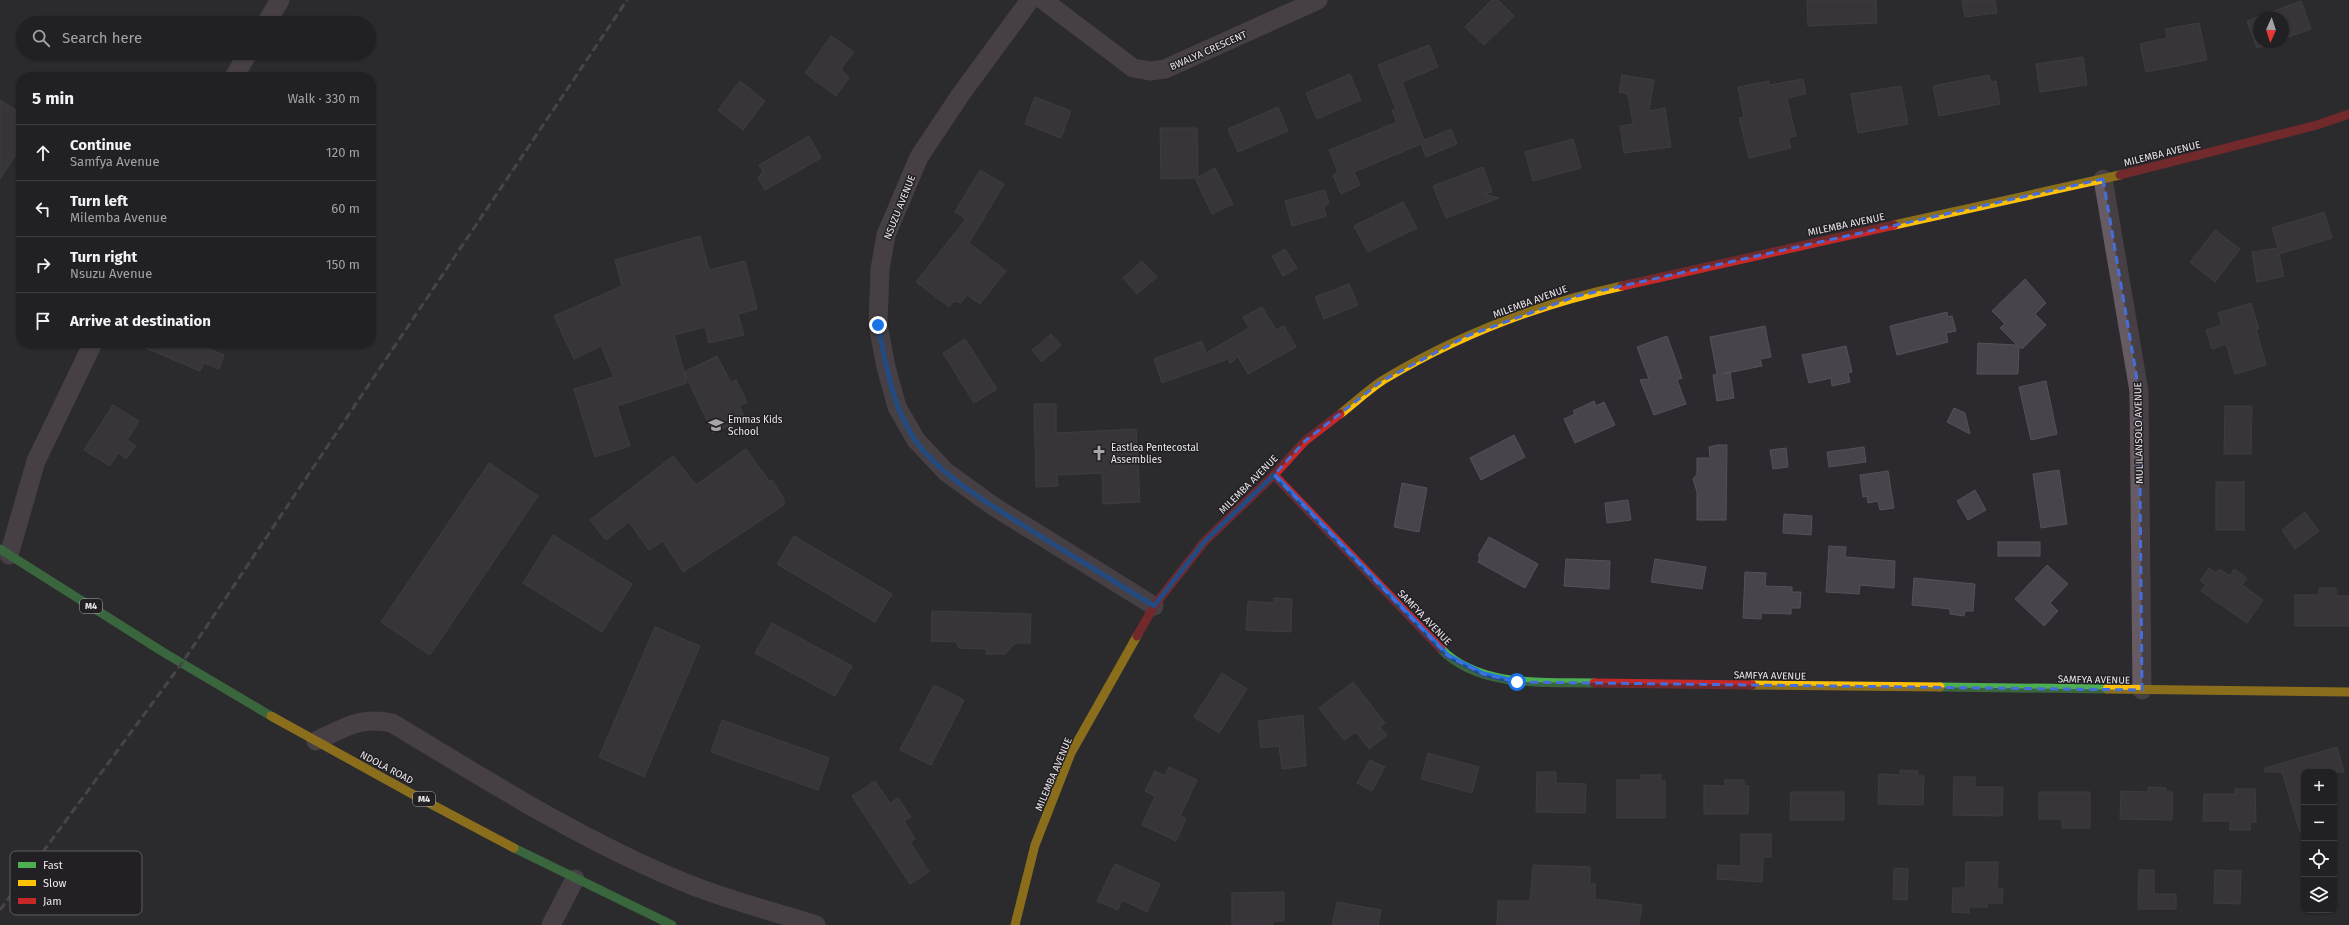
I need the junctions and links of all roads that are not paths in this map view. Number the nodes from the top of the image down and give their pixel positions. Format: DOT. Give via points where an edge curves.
graph roads {
  1 [pos="280,0"];
  2 [pos="1030,0"];
  3 [pos="1043,0"];
  4 [pos="1318,0"];
  5 [pos="270,16"];
  6 [pos="244,60"];
  7 [pos="237,72"];
  8 [pos="2349,114"];
  9 [pos="2103,179"];
  10 [pos="91,348"];
  11 [pos="1274,475"];
  12 [pos="4,552"];
  13 [pos="1154,606"];
  14 [pos="2142,690"];
  15 [pos="2349,692"];
  16 [pos="316,741"];
  17 [pos="575,879"];
  18 [pos="551,925"];
  19 [pos="672,925"];
  20 [pos="816,925"];
  21 [pos="1015,925"];
  1 -- 5 [label="street"];
  2 -- 13 [label="street, NSUZU AVENUE" via="961,94 920,157 886,235 880,269 878,325 886,367 897,407 916,440 946,472 993,506"];
  3 -- 4 [label="street, BWALYA CRESCENT" via="1133,68 1150,71 1172,66"];
  6 -- 7 [label="street"];
  8 -- 9 [label="street, MILEMBA AVENUE" via="2317,125"];
  9 -- 11 [label="street, MILEMBA AVENUE" via="1577,296 1467,336 1382,381 1305,441"];
  9 -- 14 [label="street, MULILANSOLO AVENUE" via="2139,391"];
  10 -- 12 [label="street" via="36,461"];
  11 -- 13 [label="street, MILEMBA AVENUE" via="1205,541"];
  11 -- 14 [label="street, SAMFYA AVENUE" via="1448,656 1483,674 1517,682"];
  12 -- 16 [label="street, NDOLA ROAD / M4" via="182,663"];
  13 -- 21 [label="street, MILEMBA AVENUE" via="1071,753 1035,845"];
  14 -- 15 [label="street, SAMFYA AVENUE"];
  16 -- 17 [label="street, NDOLA ROAD / M4"];
  16 -- 20 [label="street" via="358,721 376,719 392,722 502,789 618,852 682,882"];
  17 -- 18 [label="street"];
  17 -- 19 [label="street, NDOLA ROAD / M4"];
}
